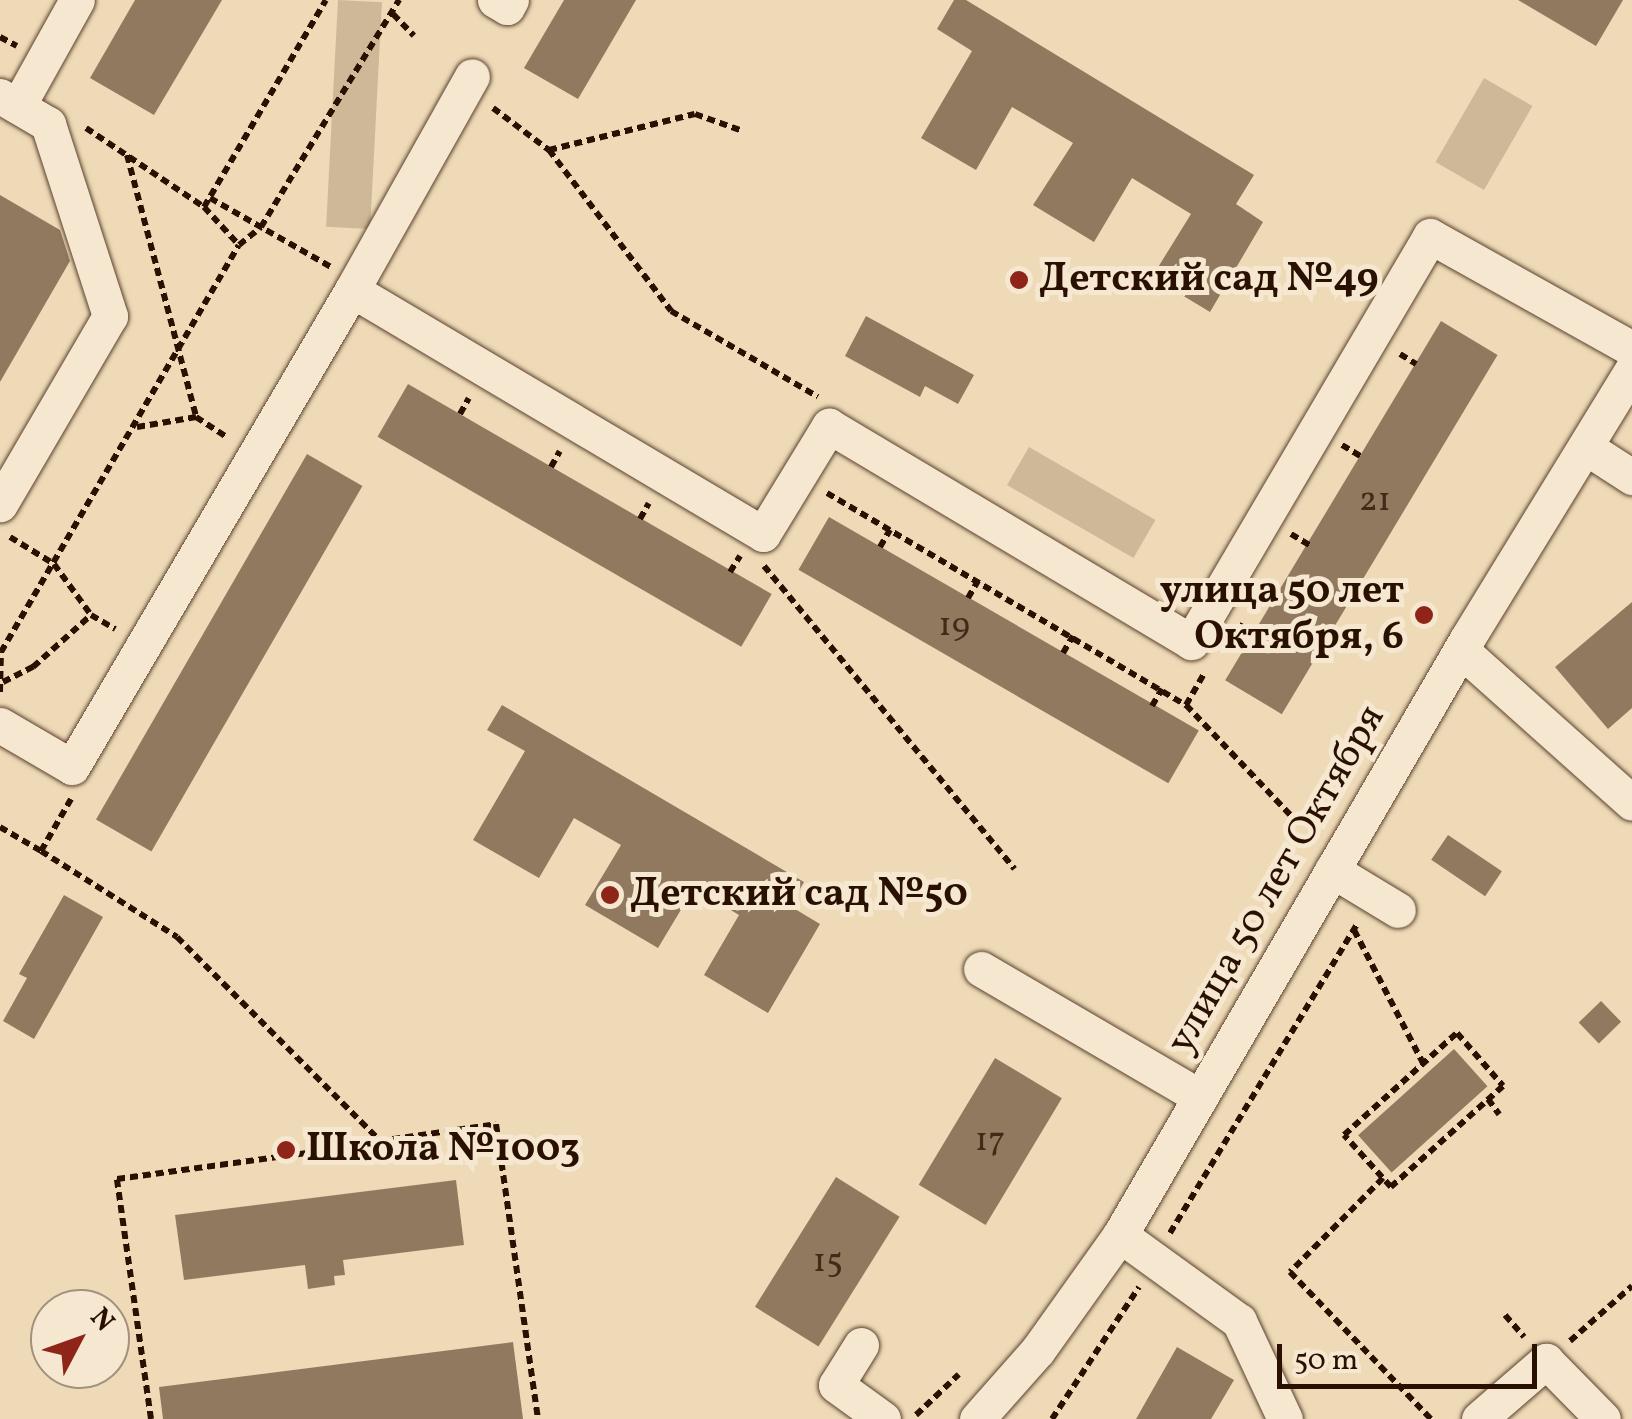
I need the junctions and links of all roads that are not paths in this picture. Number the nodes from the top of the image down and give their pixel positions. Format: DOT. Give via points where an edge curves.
graph roads {
  1 [pos="77,0"];
  2 [pos="496,0"];
  3 [pos="512,0"];
  4 [pos="472,76"];
  5 [pos="9,101"];
  6 [pos="352,290"];
  7 [pos="1632,348"];
  8 [pos="1632,370"];
  9 [pos="1587,448"];
  10 [pos="1632,476"];
  11 [pos="5,520"];
  12 [pos="1461,650"];
  13 [pos="0,725"];
  14 [pos="1632,803"];
  15 [pos="1332,870"];
  16 [pos="1385,903"];
  17 [pos="981,969"];
  18 [pos="1200,1096"];
  19 [pos="1120,1235"];
  20 [pos="861,1346"];
  21 [pos="883,1419"];
  22 [pos="976,1419"];
  23 [pos="1285,1419"];
  24 [pos="1479,1419"];
  25 [pos="1603,1419"];
  1 -- 5 [label="street"];
  2 -- 3 [label="street" via="507,7"];
  4 -- 6 [label="street"];
  5 -- 11 [label="street" via="48,124 110,316"];
  6 -- 7 [label="street" via="763,534 829,426 1191,642 1430,236"];
  6 -- 13 [label="street" via="72,768"];
  8 -- 9 [label="street, улица 50 лет Октября"];
  9 -- 10 [label="street"];
  9 -- 12 [label="street, улица 50 лет Октября"];
  12 -- 14 [label="street"];
  12 -- 15 [label="street, улица 50 лет Октября"];
  15 -- 16 [label="street"];
  15 -- 18 [label="street, улица 50 лет Октября"];
  17 -- 18 [label="street"];
  18 -- 19 [label="street, улица 50 лет Октября"];
  19 -- 22 [label="street, улица 50 лет Октября" via="1038,1350"];
  19 -- 23 [label="street" via="1239,1321"];
  20 -- 21 [label="street" via="836,1384"];
  24 -- 25 [label="street" via="1546,1361"];
}
